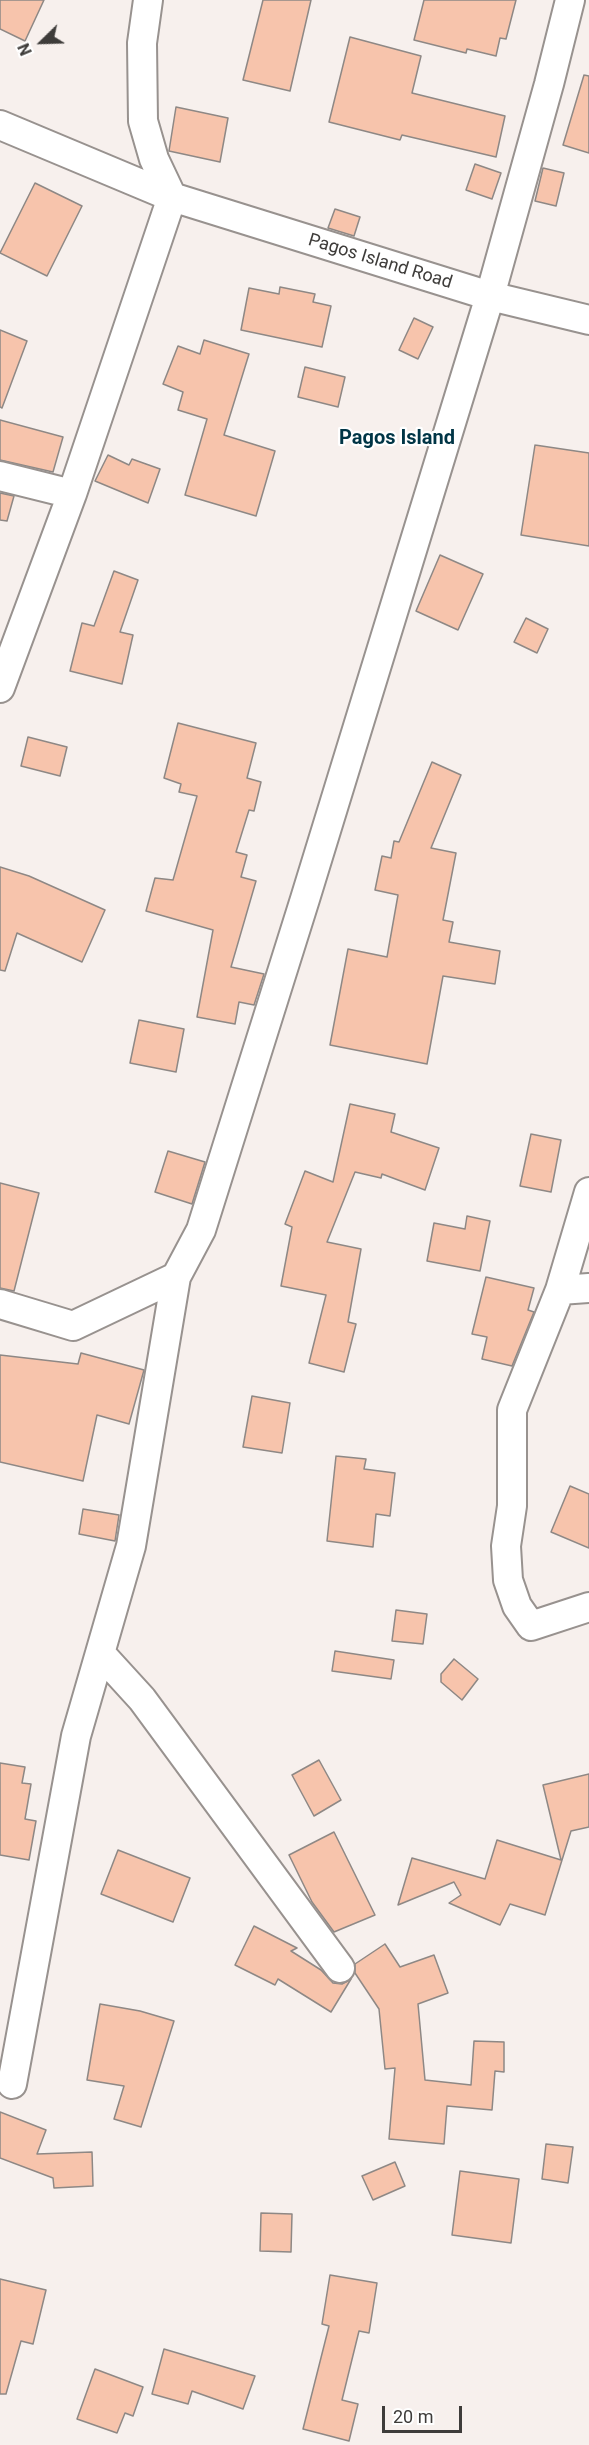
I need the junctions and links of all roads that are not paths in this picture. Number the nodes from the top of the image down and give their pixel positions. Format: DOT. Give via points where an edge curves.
graph roads {
  1 [pos="148,0"];
  2 [pos="570,0"];
  3 [pos="0,125"];
  4 [pos="172,197"];
  5 [pos="490,296"];
  6 [pos="589,320"];
  7 [pos="0,476"];
  8 [pos="72,494"];
  9 [pos="0,688"];
  10 [pos="589,1192"];
  11 [pos="176,1277"];
  12 [pos="589,1288"];
  13 [pos="560,1290"];
  14 [pos="0,1304"];
  15 [pos="589,1607"];
  16 [pos="100,1653"];
  17 [pos="340,1968"];
  18 [pos="12,2084"];
  1 -- 4 [label="street" via="142,43 143,121 154,159"];
  2 -- 5 [label="street"];
  3 -- 4 [label="street, Pagos Island Road"];
  4 -- 5 [label="street, Pagos Island Road"];
  4 -- 8 [label="street"];
  5 -- 6 [label="street, Pagos Island Road"];
  5 -- 11 [label="street" via="201,1230"];
  7 -- 8 [label="street"];
  8 -- 9 [label="street"];
  10 -- 13 [label="street"];
  11 -- 14 [label="street" via="73,1326"];
  11 -- 16 [label="street" via="131,1546"];
  12 -- 13 [label="street"];
  13 -- 15 [label="street" via="512,1410 508,1580 517,1606 531,1626"];
  16 -- 17 [label="street" via="142,1699"];
  16 -- 18 [label="street" via="76,1736"];
}
